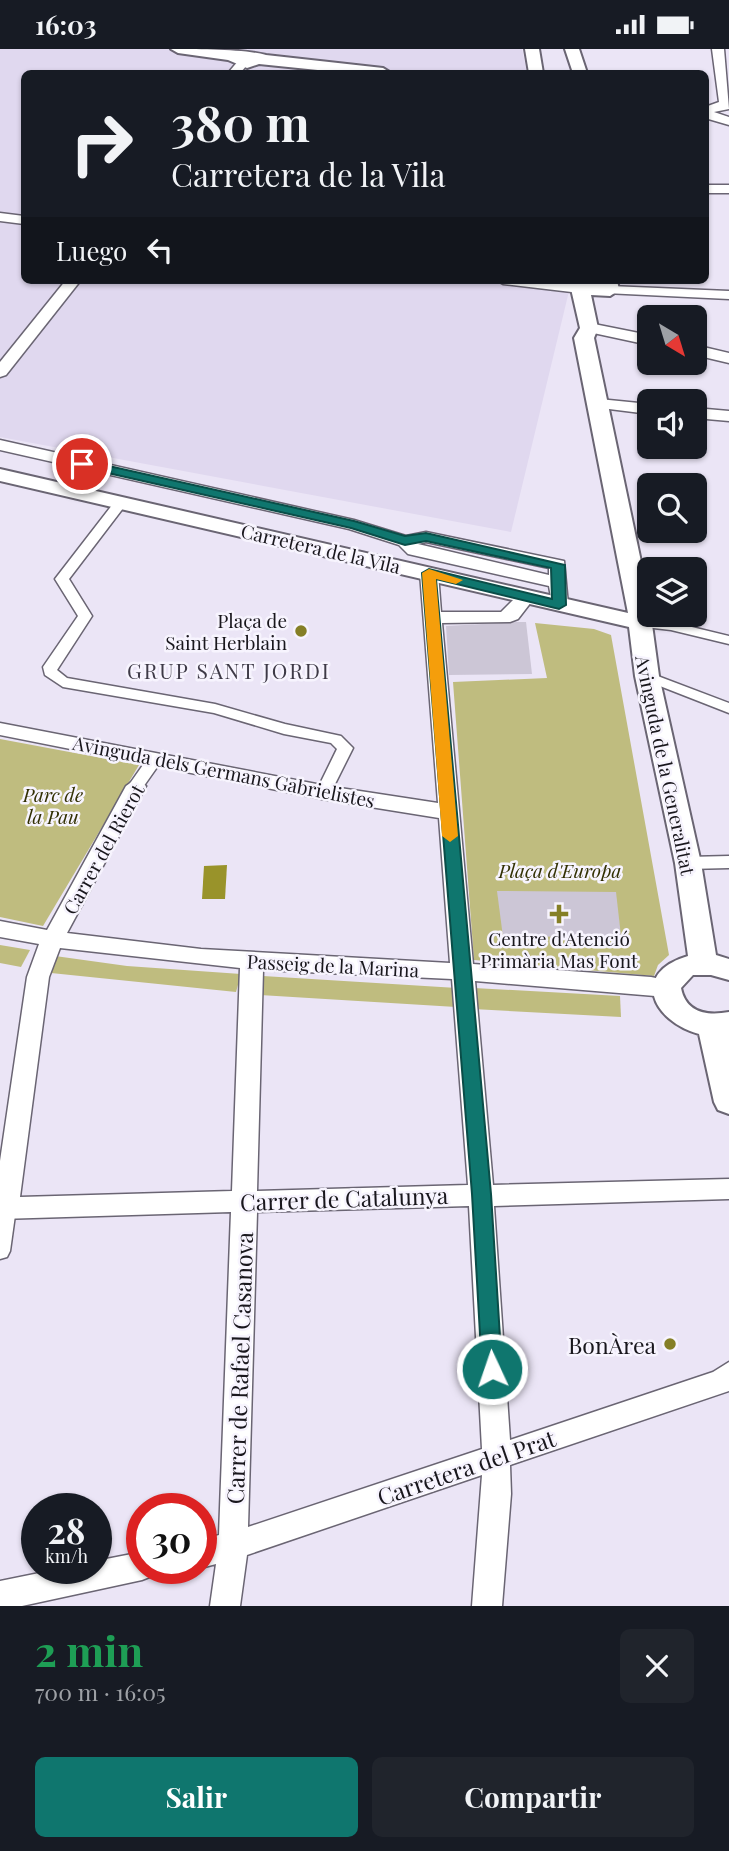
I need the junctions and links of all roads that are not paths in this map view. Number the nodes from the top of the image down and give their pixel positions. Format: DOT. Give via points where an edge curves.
graph roads {
  1 [pos="178,49"];
  2 [pos="532,49"];
  3 [pos="572,49"];
  4 [pos="718,49"];
  5 [pos="237,64"];
  6 [pos="356,70"];
  7 [pos="536,70"];
  8 [pos="579,70"];
  9 [pos="727,105"];
  10 [pos="709,110"];
  11 [pos="709,115"];
  12 [pos="728,121"];
  13 [pos="729,138"];
  14 [pos="709,189"];
  15 [pos="729,189"];
  16 [pos="0,217"];
  17 [pos="21,220"];
  18 [pos="71,284"];
  19 [pos="579,285"];
  20 [pos="609,285"];
  21 [pos="729,295"];
  22 [pos="589,328"];
  23 [pos="637,338"];
  24 [pos="707,353"];
  25 [pos="729,358"];
  26 [pos="0,372"];
  27 [pos="599,404"];
  28 [pos="637,408"];
  29 [pos="707,414"];
  30 [pos="729,416"];
  31 [pos="0,445"];
  32 [pos="0,475"];
  33 [pos="121,503"];
  34 [pos="429,573"];
  35 [pos="558,584"];
  36 [pos="526,597"];
  37 [pos="637,602"];
  38 [pos="432,617"];
  39 [pos="637,621"];
  40 [pos="641,627"];
  41 [pos="675,627"];
  42 [pos="729,640"];
  43 [pos="647,676"];
  44 [pos="729,708"];
  45 [pos="0,729"];
  46 [pos="155,759"];
  47 [pos="136,786"];
  48 [pos="324,792"];
  49 [pos="448,812"];
  50 [pos="729,862"];
  51 [pos="688,863"];
  52 [pos="0,929"];
  53 [pos="52,940"];
  54 [pos="252,961"];
  55 [pos="716,966"];
  56 [pos="462,971"];
  57 [pos="667,988"];
  58 [pos="721,1024"];
  59 [pos="729,1103"];
  60 [pos="729,1189"];
  61 [pos="481,1194"];
  62 [pos="244,1201"];
  63 [pos="3,1208"];
  64 [pos="0,1251"];
  65 [pos="729,1374"];
  66 [pos="497,1457"];
  67 [pos="233,1546"];
  68 [pos="217,1550"];
  69 [pos="126,1569"];
  70 [pos="0,1596"];
  71 [pos="225,1606"];
  72 [pos="487,1606"];
  1 -- 5 [label="street"];
  2 -- 7 [label="street"];
  3 -- 8 [label="street"];
  4 -- 9 [label="street"];
  5 -- 6 [label="street" via="252,53 259,59"];
  9 -- 10 [label="street"];
  11 -- 12 [label="street"];
  12 -- 13 [label="street"];
  14 -- 15 [label="street"];
  16 -- 17 [label="street"];
  18 -- 26 [label="street"];
  19 -- 20 [label="street"];
  19 -- 22 [label="street, Avinguda de la Generalitat"];
  20 -- 21 [label="street"];
  22 -- 23 [label="street"];
  22 -- 27 [label="street, Avinguda de la Generalitat" via="584,338"];
  24 -- 25 [label="street"];
  27 -- 28 [label="street"];
  27 -- 37 [label="street, Avinguda de la Generalitat"];
  29 -- 30 [label="street"];
  31 -- 35 [label="street, Carretera de la Vila" via="354,525 405,541 414,550"];
  32 -- 33 [label="street, Carretera de la Vila"];
  33 -- 34 [label="street, Carretera de la Vila"];
  33 -- 48 [label="street" via="62,579 85,616 50,672 63,682 215,709 336,739 345,748"];
  34 -- 36 [label="street, Carretera de la Vila"];
  34 -- 38 [label="street"];
  35 -- 36 [label="street, Carretera de la Vila"];
  35 -- 39 [label="street, Carretera de la Vila"];
  36 -- 38 [label="street" via="503,618"];
  38 -- 49 [label="street"];
  40 -- 43 [label="street, Avinguda de la Generalitat"];
  41 -- 42 [label="street"];
  43 -- 44 [label="street"];
  43 -- 51 [label="street, Avinguda de la Generalitat"];
  45 -- 46 [label="street, Avinguda dels Germans Gabrielistes"];
  46 -- 47 [label="street, Carrer del Rierot"];
  46 -- 48 [label="street, Avinguda dels Germans Gabrielistes"];
  47 -- 53 [label="street, Carrer del Rierot"];
  48 -- 49 [label="street, Avinguda dels Germans Gabrielistes"];
  49 -- 56 [label="street"];
  50 -- 51 [label="street"];
  51 -- 55 [label="street, Avinguda de la Generalitat"];
  52 -- 53 [label="street, Passeig de la Marina"];
  53 -- 54 [label="street, Passeig de la Marina"];
  53 -- 63 [label="street, Carrer del Rierot" via="38,977"];
  54 -- 56 [label="street, Passeig de la Marina"];
  54 -- 62 [label="street, Carrer de Rafael Casanova"];
  55 -- 57 [label="street" via="678,971"];
  56 -- 57 [label="street, Passeig de la Marina"];
  56 -- 61 [label="street"];
  57 -- 58 [label="street" via="670,1004 679,1014 698,1023"];
  58 -- 59 [label="street"];
  60 -- 61 [label="street, Carrer de Catalunya"];
  61 -- 62 [label="street, Carrer de Catalunya"];
  61 -- 66 [label="street"];
  62 -- 63 [label="street, Carrer de Catalunya"];
  62 -- 67 [label="street, Carrer de Rafael Casanova"];
  63 -- 64 [label="street"];
  65 -- 66 [label="street, Carretera del Prat" via="722,1381"];
  66 -- 67 [label="street, Carretera del Prat"];
  66 -- 72 [label="street"];
  67 -- 68 [label="street, Carretera del Prat"];
  67 -- 71 [label="street, Carrer de Rafael Casanova"];
  69 -- 70 [label="street"];
}
